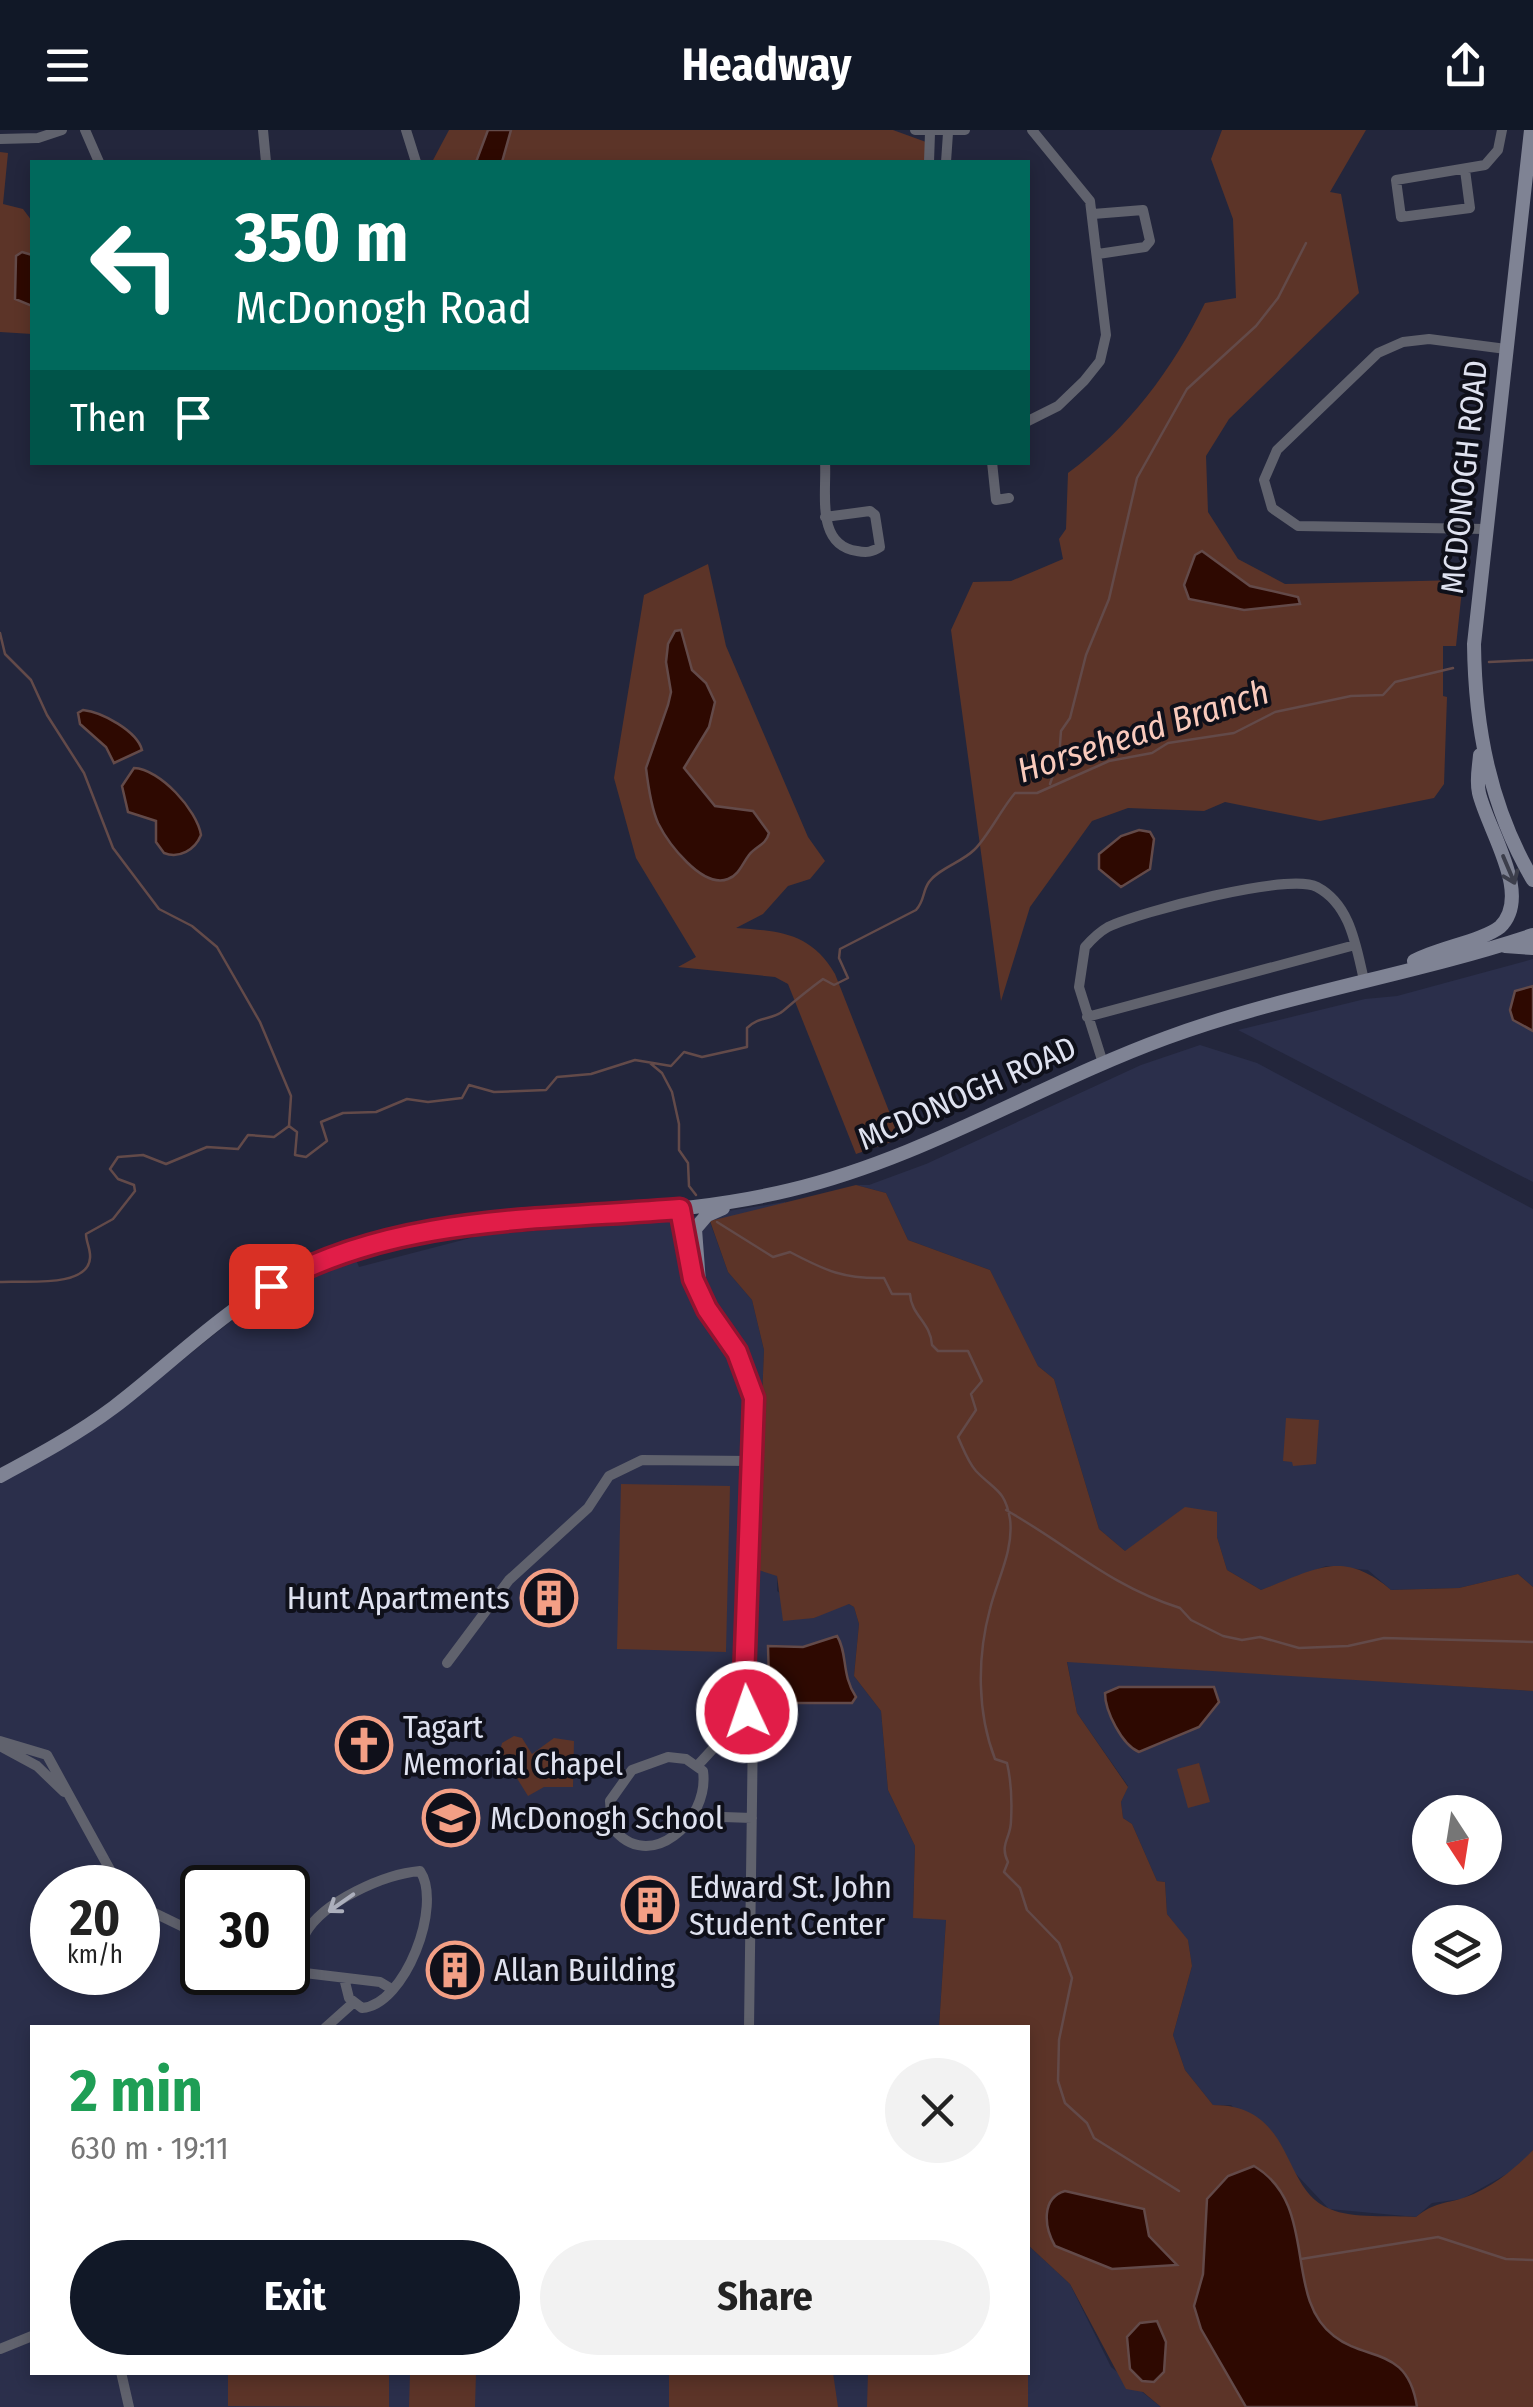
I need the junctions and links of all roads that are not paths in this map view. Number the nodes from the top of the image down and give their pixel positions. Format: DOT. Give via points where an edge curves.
graph roads {
  1 [pos="62,130"];
  2 [pos="85,130"];
  3 [pos="263,130"];
  4 [pos="406,130"];
  5 [pos="915,130"];
  6 [pos="965,130"];
  7 [pos="1032,130"];
  8 [pos="1502,130"];
  9 [pos="930,133"];
  10 [pos="948,133"];
  11 [pos="0,139"];
  12 [pos="1531,140"];
  13 [pos="99,160"];
  14 [pos="266,160"];
  15 [pos="415,160"];
  16 [pos="929,160"];
  17 [pos="946,160"];
  18 [pos="1465,170"];
  19 [pos="1093,214"];
  20 [pos="1098,254"];
  21 [pos="1506,349"];
  22 [pos="1030,419"];
  23 [pos="826,465"];
  24 [pos="992,465"];
  25 [pos="1009,498"];
  26 [pos="826,516"];
  27 [pos="1486,528"];
  28 [pos="1482,744"];
  29 [pos="1533,880"];
  30 [pos="1533,934"];
  31 [pos="1355,945"];
  32 [pos="1494,946"];
  33 [pos="1533,948"];
  34 [pos="1388,974"];
  35 [pos="1364,980"];
  36 [pos="1087,1017"];
  37 [pos="1103,1063"];
  38 [pos="739,1202"];
  39 [pos="680,1209"];
  40 [pos="700,1296"];
  41 [pos="752,1461"];
  42 [pos="0,1476"];
  43 [pos="447,1663"];
  44 [pos="747,1712"];
  45 [pos="0,1743"];
  46 [pos="698,1764"];
  47 [pos="695,1816"];
  48 [pos="752,1818"];
  49 [pos="108,1865"];
  50 [pos="310,1929"];
  51 [pos="310,1974"];
  52 [pos="344,1978"];
  53 [pos="390,1988"];
  54 [pos="353,2003"];
  55 [pos="328,2025"];
  56 [pos="749,2025"];
  57 [pos="30,2337"];
  58 [pos="0,2349"];
  59 [pos="122,2375"];
  60 [pos="129,2407"];
  1 -- 11 [label="street"];
  2 -- 13 [label="street"];
  3 -- 14 [label="street"];
  4 -- 15 [label="street"];
  5 -- 9 [label="street"];
  6 -- 10 [label="street"];
  7 -- 19 [label="street" via="1084,191"];
  8 -- 18 [label="street" via="1493,159"];
  9 -- 10 [label="street"];
  9 -- 16 [label="street"];
  10 -- 17 [label="street"];
  12 -- 21 [label="main road, MCDONOGH ROAD"];
  18 -- 18 [label="street" via="1470,208 1401,217 1396,180"];
  19 -- 20 [label="street"];
  19 -- 20 [label="street" via="1144,210 1150,240 1145,247"];
  20 -- 22 [label="street" via="1106,335 1100,360 1058,406"];
  21 -- 27 [label="main road, MCDONOGH ROAD"];
  21 -- 27 [label="street" via="1415,340 1378,353 1276,450 1264,480 1272,508 1298,526"];
  23 -- 26 [label="street"];
  24 -- 25 [label="street" via="996,500"];
  26 -- 26 [label="street" via="843,546 861,552 880,546 870,510"];
  27 -- 28 [label="main road, MCDONOGH ROAD" via="1474,644"];
  28 -- 29 [label="main road, MCDONOGH ROAD" via="1502,814"];
  28 -- 34 [label="main road, one-way" via="1480,794 1516,882 1515,905 1494,931 1442,946"];
  30 -- 32 [label="main road, MCDONOGH ROAD"];
  31 -- 35 [label="street"];
  31 -- 36 [label="street"];
  31 -- 36 [label="street" via="1338,904 1298,881 1120,923 1094,938 1080,960"];
  32 -- 33 [label="main road"];
  32 -- 34 [label="main road, MCDONOGH ROAD"];
  34 -- 35 [label="main road, MCDONOGH ROAD"];
  35 -- 37 [label="main road, MCDONOGH ROAD" via="1202,1026"];
  36 -- 37 [label="street"];
  37 -- 38 [label="main road, MCDONOGH ROAD" via="910,1154"];
  38 -- 39 [label="main road, MCDONOGH ROAD"];
  38 -- 40 [label="main road" via="707,1215 695,1229"];
  39 -- 40 [label="street"];
  39 -- 42 [label="main road, MCDONOGH ROAD" via="469,1225 309,1267 250,1300 111,1410"];
  40 -- 41 [label="street" via="748,1376"];
  41 -- 43 [label="street" via="642,1460 609,1476 588,1508 509,1580"];
  41 -- 44 [label="street"];
  44 -- 46 [label="street"];
  44 -- 48 [label="street" via="753,1725"];
  45 -- 49 [label="street" via="45,1772 80,1812"];
  46 -- 47 [label="street" via="704,1786"];
  46 -- 47 [label="street" via="668,1757 632,1770 617,1786 608,1815 621,1838 648,1846 674,1837"];
  47 -- 48 [label="street"];
  48 -- 56 [label="street"];
  53 -- 50 [label="street, one-way" via="418,1947 429,1896 420,1871 377,1878"];
  51 -- 52 [label="street"];
  52 -- 53 [label="street"];
  52 -- 54 [label="street"];
  53 -- 54 [label="street" via="370,2008"];
  54 -- 55 [label="street"];
  57 -- 58 [label="street"];
  59 -- 60 [label="street"];
}
